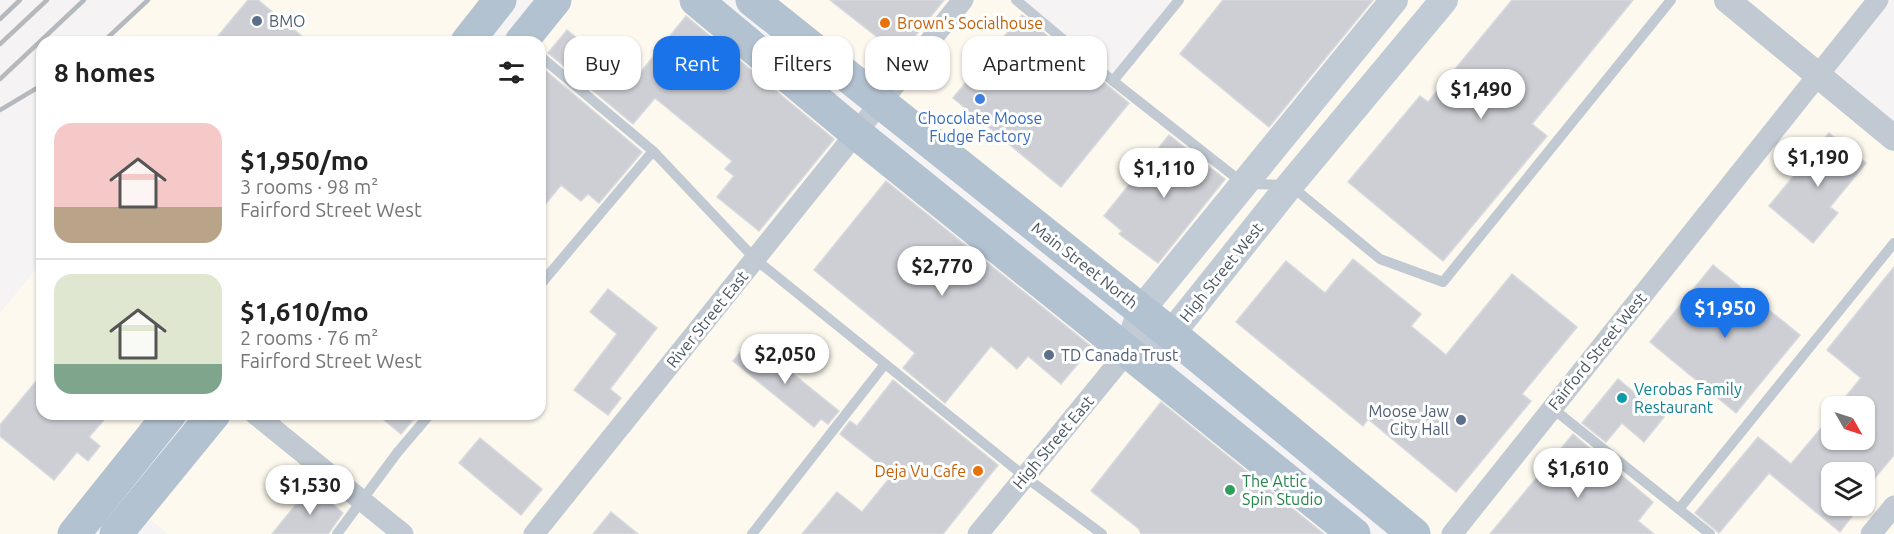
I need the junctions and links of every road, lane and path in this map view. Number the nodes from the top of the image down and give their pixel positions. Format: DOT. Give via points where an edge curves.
graph roads {
  1 [pos="500,0"];
  2 [pos="555,0"];
  3 [pos="696,0"];
  4 [pos="752,0"];
  5 [pos="963,0"];
  6 [pos="1016,0"];
  7 [pos="1179,0"];
  8 [pos="1394,0"];
  9 [pos="1443,0"];
  10 [pos="1671,0"];
  11 [pos="1727,0"];
  12 [pos="1878,0"];
  13 [pos="472,36"];
  14 [pos="533,36"];
  15 [pos="546,61"];
  16 [pos="1816,75"];
  17 [pos="1113,81"];
  18 [pos="880,103"];
  19 [pos="856,133"];
  20 [pos="1894,138"];
  21 [pos="652,152"];
  22 [pos="1244,184"];
  23 [pos="1290,185"];
  24 [pos="1894,243"];
  25 [pos="755,260"];
  26 [pos="546,278"];
  27 [pos="1141,310"];
  28 [pos="1171,334"];
  29 [pos="1128,351"];
  30 [pos="885,364"];
  31 [pos="1552,408"];
  32 [pos="165,420"];
  33 [pos="209,420"];
  34 [pos="262,420"];
  35 [pos="425,420"];
  36 [pos="1024,476"];
  37 [pos="362,502"];
  38 [pos="1894,506"];
  39 [pos="1678,509"];
  40 [pos="74,534"];
  41 [pos="116,534"];
  42 [pos="337,534"];
  43 [pos="403,534"];
  44 [pos="534,534"];
  45 [pos="752,534"];
  46 [pos="978,534"];
  47 [pos="1102,534"];
  48 [pos="1354,534"];
  49 [pos="1414,534"];
  50 [pos="1452,534"];
  51 [pos="1710,534"];
  52 [pos="1871,534"];
  1 -- 13 [label="main road"];
  2 -- 14 [label="main road"];
  3 -- 19 [label="main road"];
  4 -- 18 [label="main road, Main Street North"];
  5 -- 18 [label="street, River Street East"];
  6 -- 17 [label="lane"];
  7 -- 17 [label="lane"];
  8 -- 22 [label="main road"];
  9 -- 23 [label="main road, High Street West"];
  10 -- 23 [label="lane" via="1443,282 1380,259"];
  11 -- 16 [label="street"];
  12 -- 16 [label="street, Fairford Street West"];
  15 -- 21 [label="lane"];
  16 -- 20 [label="street"];
  16 -- 31 [label="street, Fairford Street West"];
  17 -- 22 [label="lane"];
  18 -- 19 [label="street, River Street East"];
  18 -- 27 [label="main road, Main Street North"];
  19 -- 25 [label="street, River Street East"];
  19 -- 29 [label="main road"];
  21 -- 25 [label="lane"];
  21 -- 26 [label="lane"];
  22 -- 23 [label="lane"];
  22 -- 27 [label="main road"];
  23 -- 28 [label="main road, High Street West"];
  24 -- 39 [label="lane"];
  25 -- 30 [label="lane"];
  25 -- 44 [label="street, River Street East"];
  27 -- 28 [label="main road, Main Street North"];
  27 -- 29 [label="main road"];
  28 -- 29 [label="main road, High Street West"];
  28 -- 49 [label="main road, Main Street North"];
  29 -- 36 [label="street, High Street East"];
  29 -- 48 [label="main road"];
  30 -- 36 [label="lane"];
  30 -- 45 [label="lane"];
  31 -- 39 [label="lane"];
  31 -- 50 [label="street, Fairford Street West"];
  32 -- 40 [label="main road"];
  33 -- 41 [label="main road"];
  34 -- 37 [label="street"];
  35 -- 37 [label="lane"];
  36 -- 46 [label="street, High Street East"];
  36 -- 47 [label="lane"];
  37 -- 42 [label="lane"];
  37 -- 43 [label="street"];
  38 -- 52 [label="street"];
  39 -- 51 [label="lane"];
}
